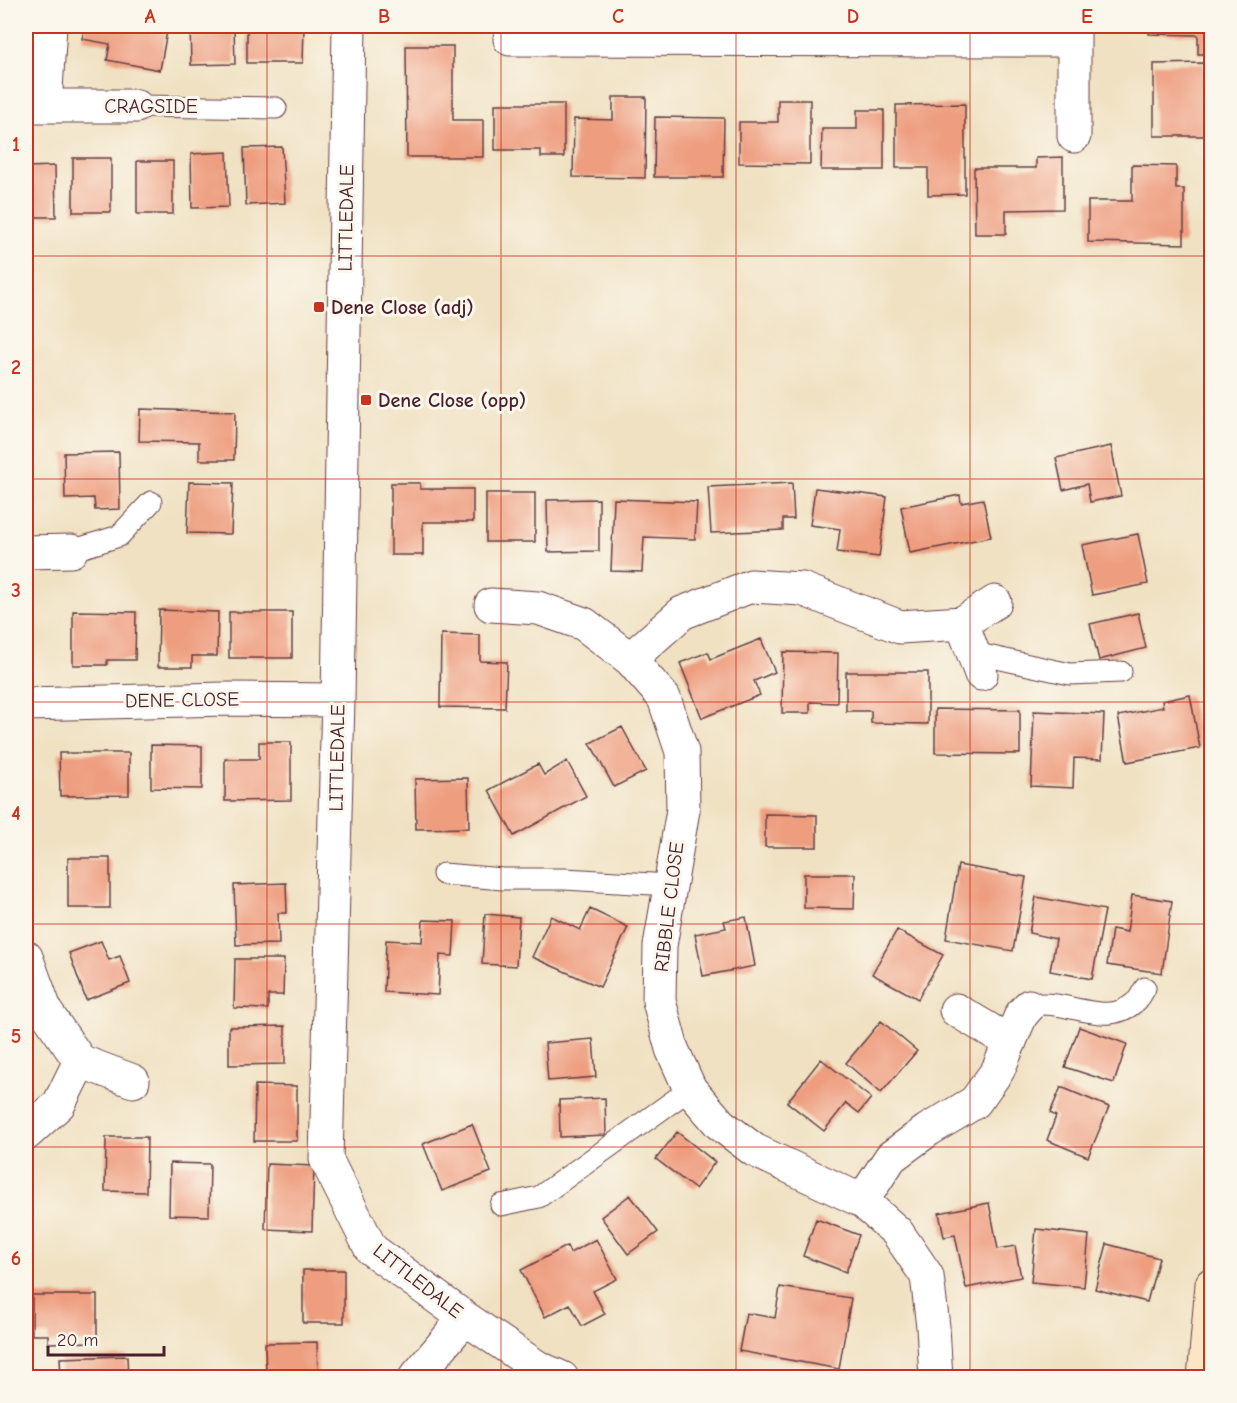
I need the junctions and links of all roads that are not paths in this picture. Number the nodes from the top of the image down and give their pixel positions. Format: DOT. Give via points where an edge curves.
graph roads {
  1 [pos="50,26"];
  2 [pos="349,26"];
  3 [pos="572,33"];
  4 [pos="1074,33"];
  5 [pos="510,39"];
  6 [pos="35,106"];
  7 [pos="136,106"];
  8 [pos="276,108"];
  9 [pos="1074,136"];
  10 [pos="151,502"];
  11 [pos="71,551"];
  12 [pos="26,552"];
  13 [pos="26,578"];
  14 [pos="995,602"];
  15 [pos="491,605"];
  16 [pos="962,623"];
  17 [pos="630,659"];
  18 [pos="977,663"];
  19 [pos="1121,672"];
  20 [pos="338,700"];
  21 [pos="26,704"];
  22 [pos="443,874"];
  23 [pos="670,885"];
  24 [pos="26,957"];
  25 [pos="1145,988"];
  26 [pos="1029,1006"];
  27 [pos="957,1010"];
  28 [pos="1010,1042"];
  29 [pos="80,1061"];
  30 [pos="133,1081"];
  31 [pos="690,1089"];
  32 [pos="26,1134"];
  33 [pos="862,1201"];
  34 [pos="501,1205"];
  35 [pos="1212,1284"];
  36 [pos="465,1318"];
  37 [pos="415,1377"];
  38 [pos="562,1377"];
  39 [pos="936,1377"];
  40 [pos="1204,1377"];
  1 -- 6 [label="street"];
  2 -- 20 [label="street, LITTLEDALE"];
  3 -- 4 [label="street"];
  3 -- 5 [label="street"];
  4 -- 9 [label="street"];
  6 -- 7 [label="street, CRAGSIDE"];
  7 -- 8 [label="lane, CRAGSIDE"];
  10 -- 11 [label="lane" via="118,536"];
  11 -- 12 [label="street"];
  12 -- 13 [label="street"];
  14 -- 16 [label="street"];
  15 -- 17 [label="street, RIBBLE CLOSE" via="537,608 584,624"];
  16 -- 17 [label="street" via="900,627 802,589 751,586 682,613"];
  16 -- 18 [label="street"];
  17 -- 23 [label="street, RIBBLE CLOSE" via="664,698 682,752 683,810"];
  18 -- 19 [label="lane" via="1070,674"];
  20 -- 21 [label="street, DENE CLOSE"];
  20 -- 36 [label="street, LITTLEDALE" via="326,1158 371,1249"];
  22 -- 23 [label="lane"];
  23 -- 31 [label="street, RIBBLE CLOSE" via="660,946 659,1001 672,1049"];
  24 -- 29 [label="street" via="46,1012"];
  25 -- 26 [label="lane" via="1135,1003 1118,1012 1096,1013 1052,1003"];
  26 -- 28 [label="street"];
  27 -- 28 [label="street"];
  28 -- 33 [label="street" via="998,1070 975,1102 891,1157"];
  29 -- 30 [label="street"];
  29 -- 32 [label="street" via="59,1104"];
  31 -- 33 [label="street, RIBBLE CLOSE" via="720,1124 754,1150"];
  31 -- 34 [label="lane" via="539,1197"];
  33 -- 39 [label="street, RIBBLE CLOSE" via="897,1232 927,1276"];
  35 -- 40 [label="street"];
  36 -- 37 [label="street"];
  36 -- 38 [label="street, LITTLEDALE" via="537,1367"];
}
